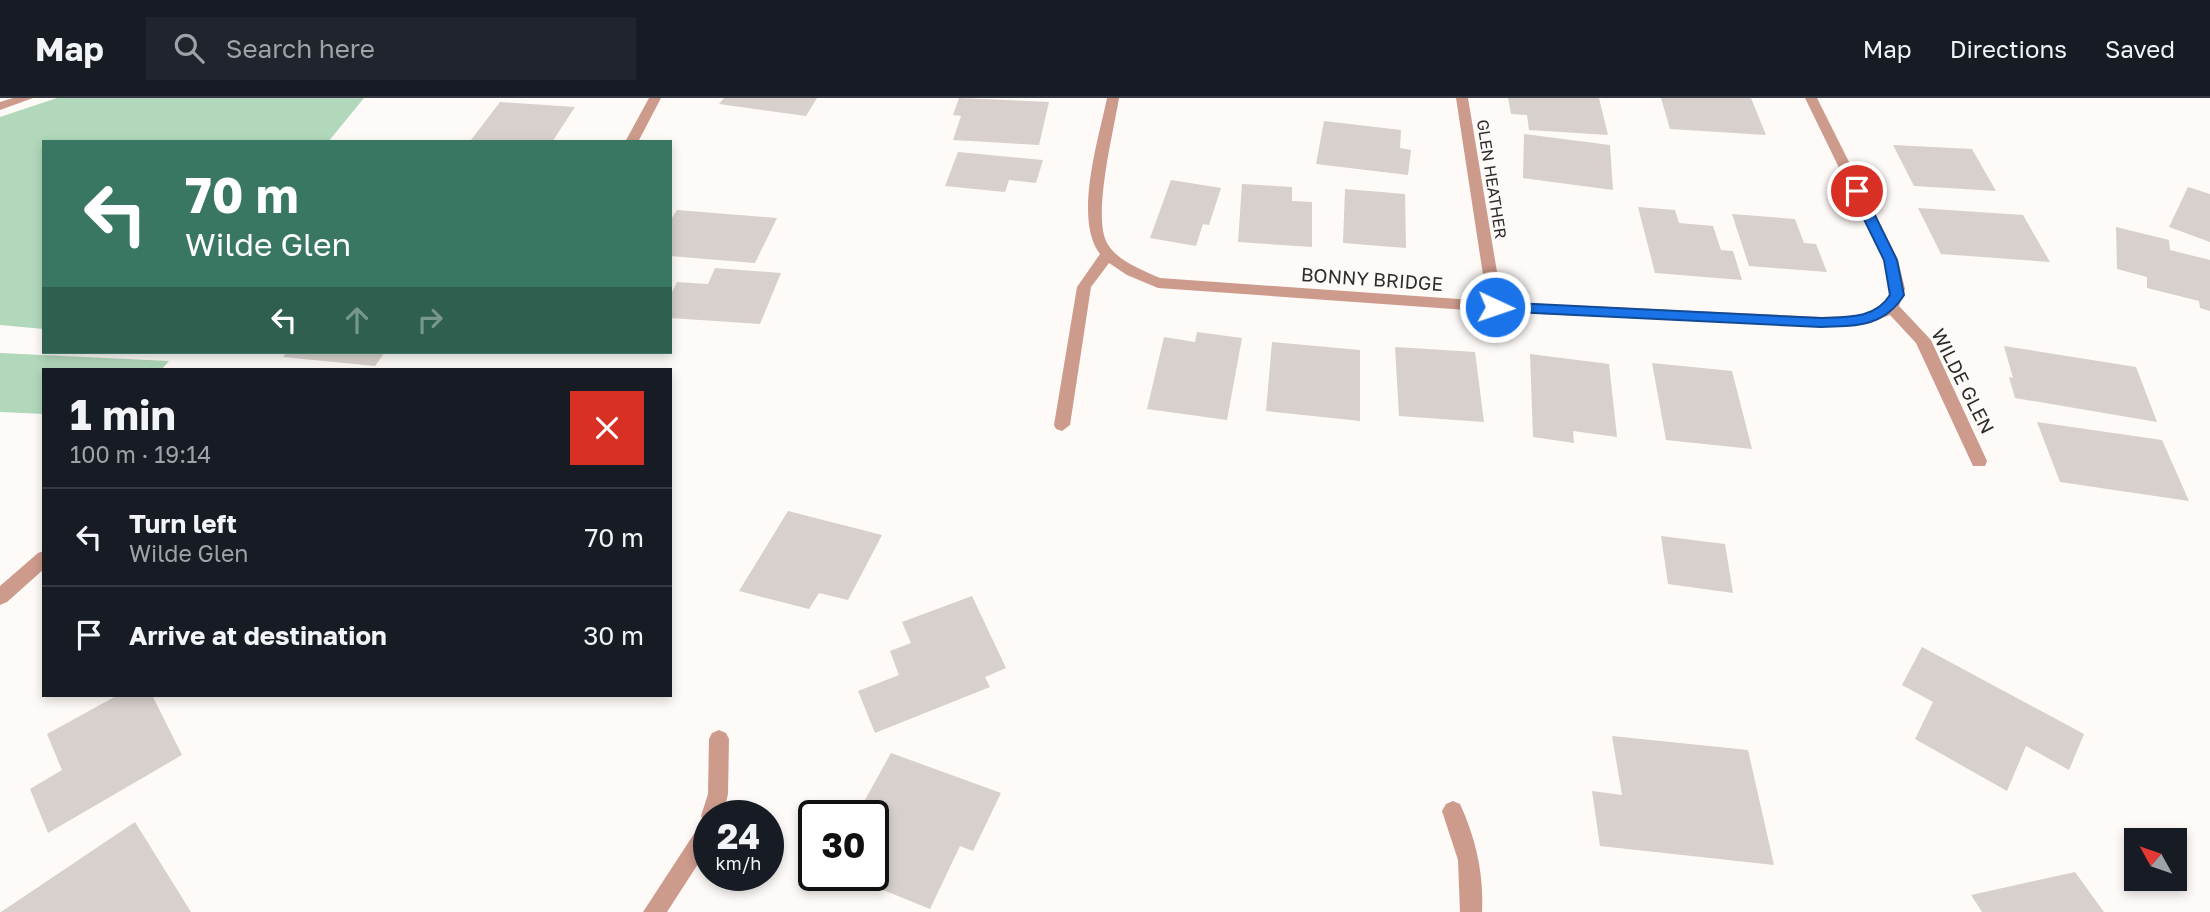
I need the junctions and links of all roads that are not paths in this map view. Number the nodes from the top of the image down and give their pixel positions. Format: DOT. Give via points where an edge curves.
graph roads {
  1 [pos="27,98"];
  2 [pos="655,98"];
  3 [pos="1113,98"];
  4 [pos="1462,98"];
  5 [pos="1811,98"];
  6 [pos="0,106"];
  7 [pos="632,140"];
  8 [pos="1108,253"];
  9 [pos="1890,306"];
  10 [pos="1495,307"];
  11 [pos="1062,425"];
  12 [pos="1979,461"];
  13 [pos="42,560"];
  14 [pos="0,597"];
  15 [pos="719,739"];
  16 [pos="716,800"];
  17 [pos="1453,811"];
  18 [pos="693,852"];
  19 [pos="654,912"];
  20 [pos="1471,912"];
  1 -- 6 [label="street"];
  2 -- 7 [label="street"];
  3 -- 8 [label="street" via="1096,223 1098,240"];
  4 -- 10 [label="street, GLEN HEATHER"];
  5 -- 9 [label="street" via="1891,260 1897,295"];
  8 -- 10 [label="street, BONNY BRIDGE" via="1132,272 1158,283"];
  8 -- 11 [label="street" via="1084,287"];
  9 -- 10 [label="street, BONNY BRIDGE" via="1858,321 1821,323"];
  9 -- 12 [label="street, WILDE GLEN" via="1923,340"];
  13 -- 14 [label="street"];
  15 -- 16 [label="street"];
  17 -- 20 [label="street" via="1474,884"];
  18 -- 19 [label="street"];
}
